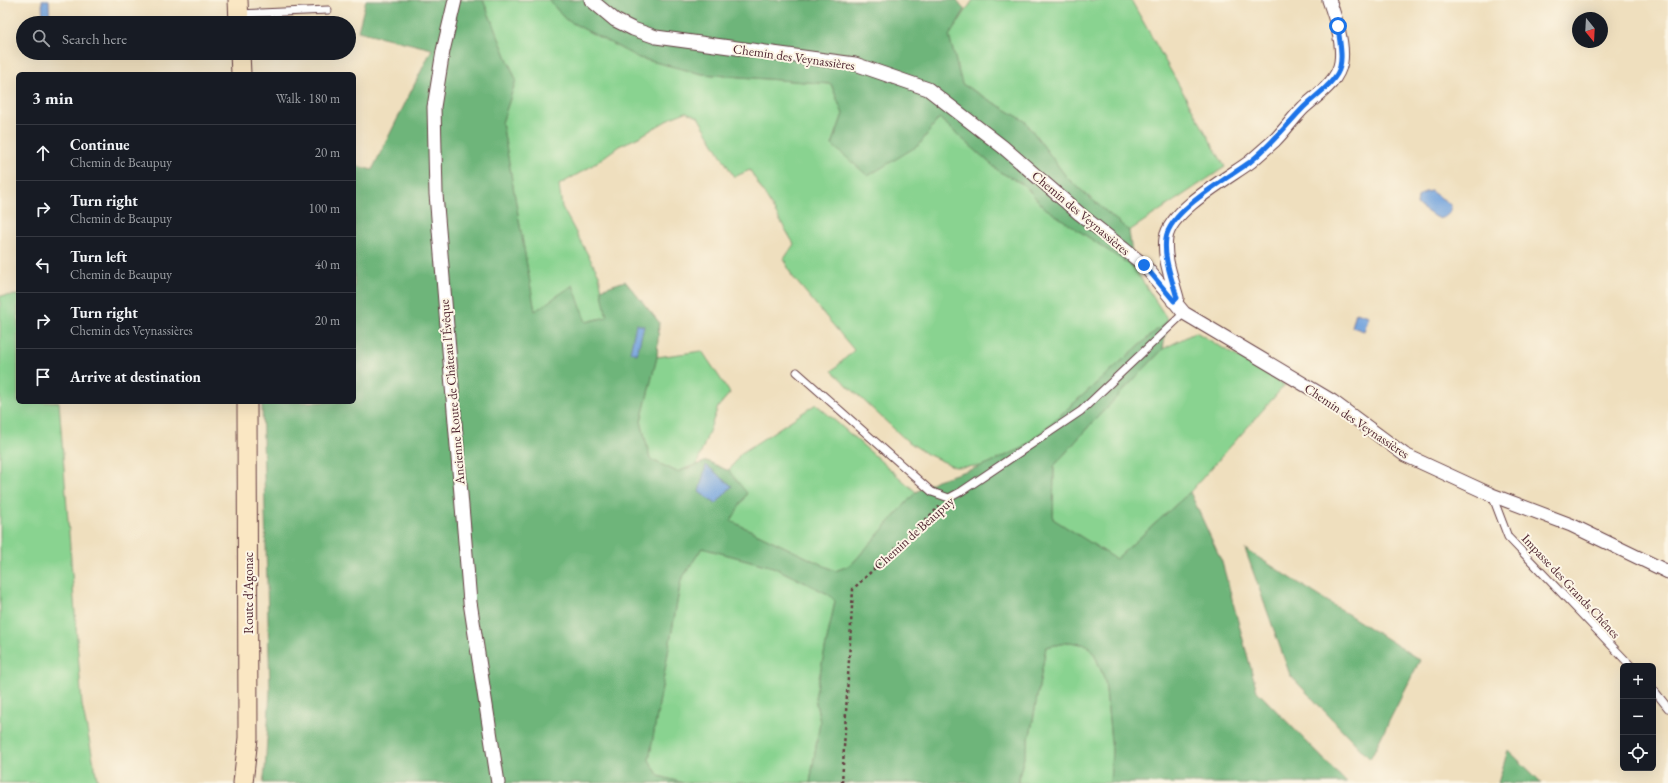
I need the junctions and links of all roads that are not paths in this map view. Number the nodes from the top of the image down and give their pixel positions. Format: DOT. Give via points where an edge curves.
graph roads {
  1 [pos="455,0"];
  2 [pos="591,0"];
  3 [pos="1329,0"];
  4 [pos="328,10"];
  5 [pos="238,12"];
  6 [pos="240,60"];
  7 [pos="241,72"];
  8 [pos="1174,301"];
  9 [pos="1184,313"];
  10 [pos="797,372"];
  11 [pos="247,404"];
  12 [pos="1492,495"];
  13 [pos="1668,572"];
  14 [pos="1628,663"];
  15 [pos="1656,693"];
  16 [pos="1668,708"];
  17 [pos="243,783"];
  18 [pos="498,783"];
  1 -- 18 [label="street, Ancienne Route de Château l'Évêque" via="442,51 434,107 436,194 470,602"];
  2 -- 8 [label="street, Chemin des Veynassières" via="615,20 656,37 855,64 928,89 1003,147 1144,265"];
  3 -- 8 [label="street" via="1338,26 1341,61 1338,73 1275,140 1180,214 1172,224 1166,238 1167,258 1177,298"];
  4 -- 5 [label="lane"];
  6 -- 7 [label="main road"];
  8 -- 9 [label="street, Chemin des Veynassières"];
  9 -- 10 [label="lane, Chemin de Beaupuy" via="1081,411 949,498 932,492"];
  9 -- 12 [label="street, Chemin des Veynassières" via="1332,401 1405,455"];
  11 -- 17 [label="main road, Route d'Agonac" via="248,738"];
  12 -- 13 [label="street, Chemin des Veynassières" via="1571,525"];
  12 -- 14 [label="lane, Impasse des Grands Chênes" via="1508,537"];
  15 -- 16 [label="lane"];
}
